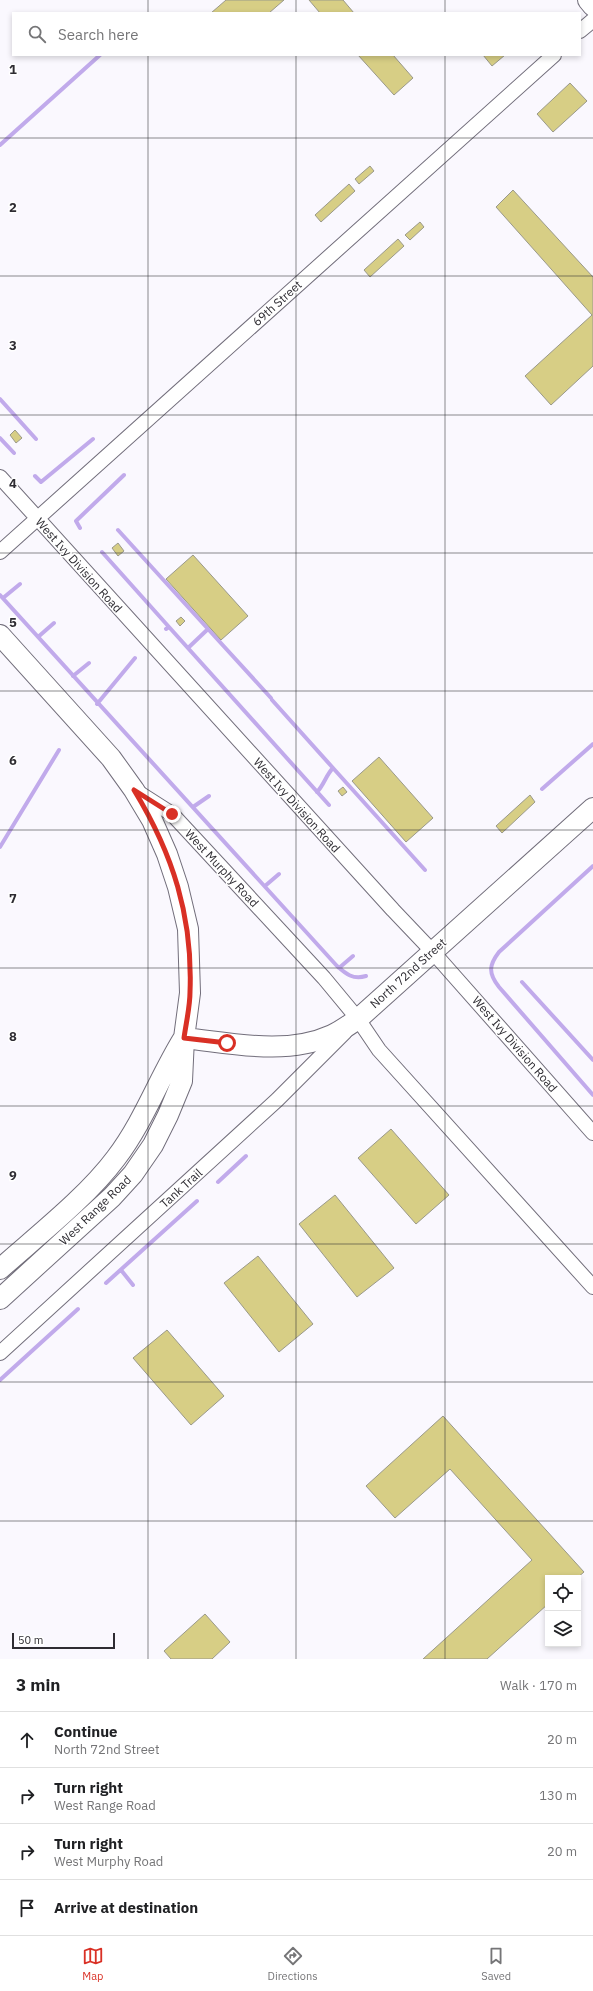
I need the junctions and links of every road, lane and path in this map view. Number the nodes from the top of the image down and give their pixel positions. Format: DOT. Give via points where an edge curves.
graph roads {
  1 [pos="588,0"];
  2 [pos="593,6"];
  3 [pos="593,20"];
  4 [pos="581,30"];
  5 [pos="553,56"];
  6 [pos="0,477"];
  7 [pos="37,518"];
  8 [pos="0,552"];
  9 [pos="0,635"];
  10 [pos="134,790"];
  11 [pos="593,808"];
  12 [pos="432,951"];
  13 [pos="358,1019"];
  14 [pos="184,1038"];
  15 [pos="593,1132"];
  16 [pos="0,1269"];
  17 [pos="593,1288"];
  18 [pos="0,1299"];
  19 [pos="0,1353"];
  1 -- 2 [label="street"];
  3 -- 4 [label="street"];
  5 -- 7 [label="street, 69th Street"];
  6 -- 7 [label="street, West Ivy Division Road"];
  7 -- 8 [label="street, 69th Street"];
  7 -- 12 [label="street, West Ivy Division Road"];
  9 -- 10 [label="street, West Murphy Road" via="111,758"];
  10 -- 13 [label="street, West Murphy Road" via="172,814 324,978"];
  10 -- 14 [label="street, West Range Road" via="152,820 167,854 188,929 190,993"];
  11 -- 12 [label="street, North 72nd Street"];
  12 -- 13 [label="street, North 72nd Street"];
  12 -- 15 [label="street, West Ivy Division Road"];
  13 -- 14 [label="street, North 72nd Street" via="332,1035 285,1046 257,1046"];
  13 -- 17 [label="street, West Murphy Road" via="388,1060"];
  13 -- 19 [label="street, Tank Trail" via="277,1100"];
  14 -- 16 [label="street, West Range Road" via="140,1122 115,1159 72,1204"];
  14 -- 18 [label="street, West Range Road" via="182,1081 168,1115 149,1151 133,1174 112,1197"];
}
